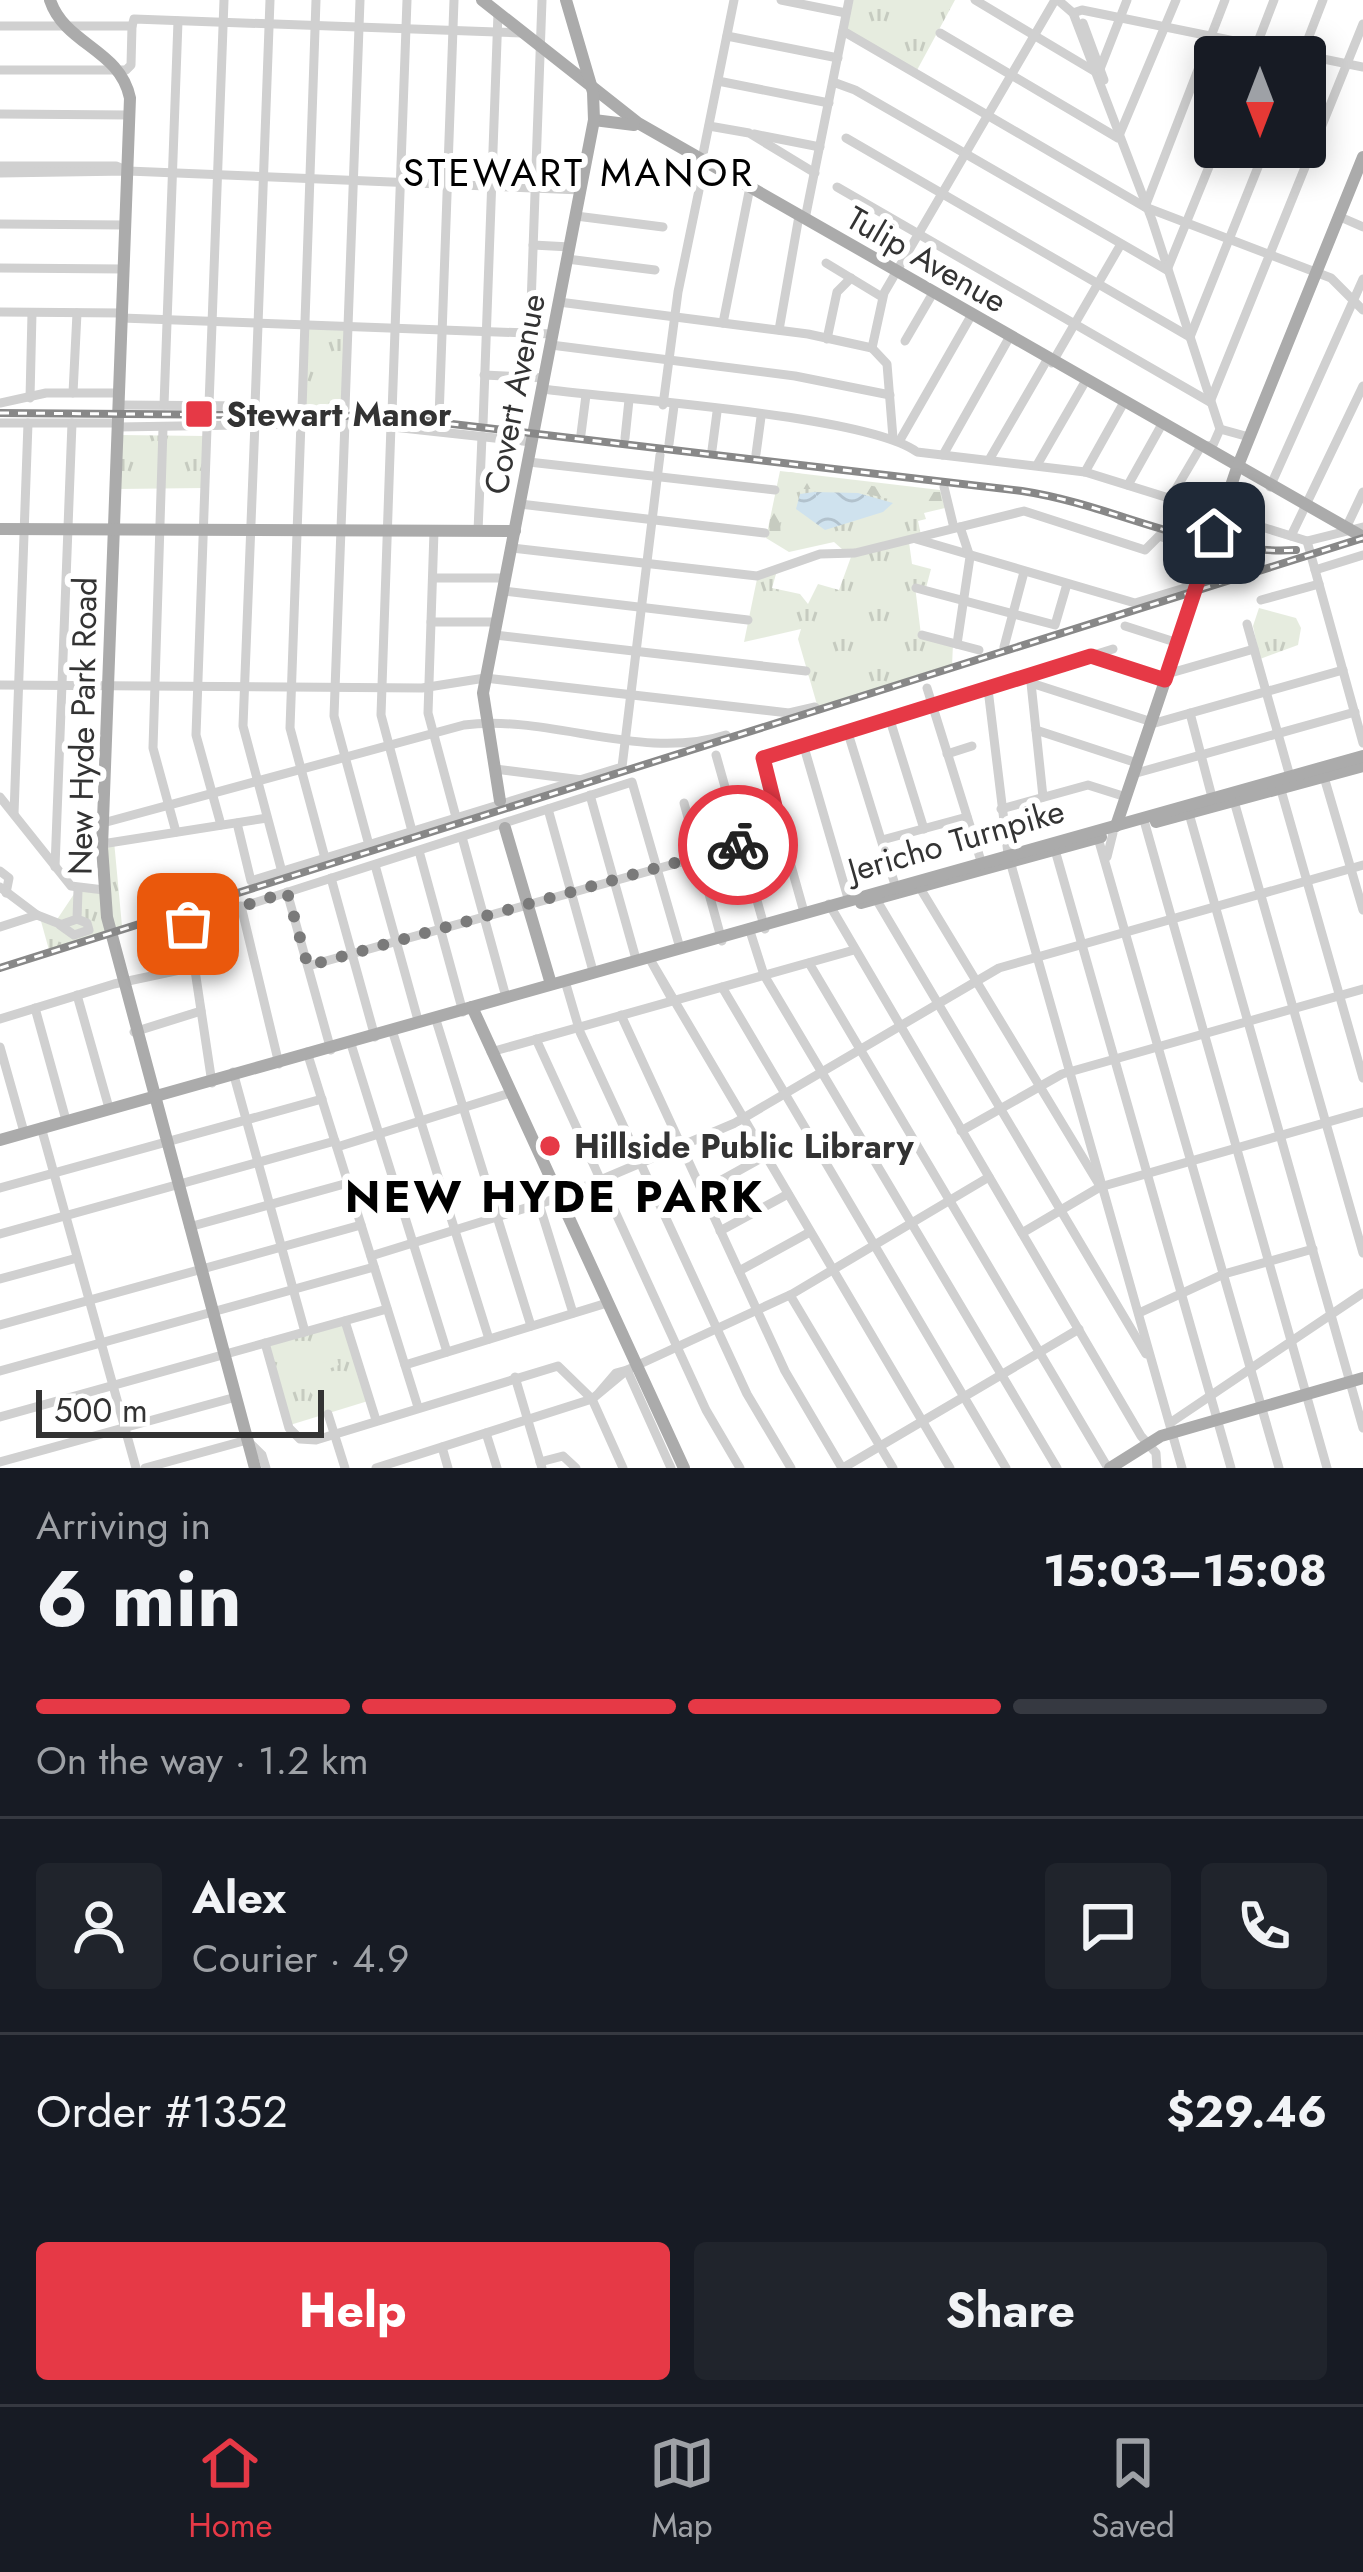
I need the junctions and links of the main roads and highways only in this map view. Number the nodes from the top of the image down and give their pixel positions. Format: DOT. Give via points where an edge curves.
graph roads {
  1 [pos="50,0"];
  2 [pos="482,0"];
  3 [pos="566,0"];
  4 [pos="592,92"];
  5 [pos="594,120"];
  6 [pos="649,129"];
  7 [pos="1361,160"];
  8 [pos="1237,468"];
  9 [pos="0,529"];
  10 [pos="114,530"];
  11 [pos="515,531"];
  12 [pos="1356,531"];
  13 [pos="489,739"];
  14 [pos="1363,756"];
  15 [pos="1363,766"];
  16 [pos="1285,782"];
  17 [pos="1188,809"];
  18 [pos="502,813"];
  19 [pos="1115,828"];
  20 [pos="1010,858"];
  21 [pos="974,863"];
  22 [pos="923,887"];
  23 [pos="897,889"];
  24 [pos="830,907"];
  25 [pos="757,928"];
  26 [pos="722,939"];
  27 [pos="643,960"];
  28 [pos="558,982"];
  29 [pos="466,1009"];
  30 [pos="366,1037"];
  31 [pos="152,1096"];
  32 [pos="0,1140"];
  33 [pos="1357,1380"];
  34 [pos="1133,1452"];
  35 [pos="255,1468"];
  36 [pos="684,1468"];
  37 [pos="1109,1468"];
  38 [pos="1120,1468"];
  1 -- 10 [label="main road, New Hyde Park Road" via="65,26 128,87"];
  2 -- 4 [label="main road, Tulip Avenue"];
  3 -- 4 [label="main road, Covert Avenue"];
  4 -- 5 [label="main road, Covert Avenue"];
  4 -- 6 [label="main road, Tulip Avenue"];
  5 -- 6 [label="main road"];
  5 -- 11 [label="main road, Covert Avenue"];
  6 -- 8 [label="main road, Tulip Avenue"];
  7 -- 8 [label="main road"];
  8 -- 12 [label="main road, Tulip Avenue"];
  8 -- 19 [label="main road"];
  9 -- 10 [label="main road"];
  10 -- 11 [label="main road"];
  10 -- 31 [label="main road, New Hyde Park Road" via="104,890"];
  11 -- 13 [label="main road, Covert Avenue" via="485,678"];
  13 -- 18 [label="main road"];
  13 -- 18 [label="main road, Covert Avenue"];
  14 -- 16 [label="main road, Jericho Turnpike"];
  15 -- 16 [label="main road, Jericho Turnpike"];
  16 -- 17 [label="main road, Jericho Turnpike"];
  16 -- 17 [label="main road, Jericho Turnpike"];
  17 -- 19 [label="main road, Jericho Turnpike"];
  17 -- 19 [label="main road, Jericho Turnpike"];
  18 -- 28 [label="main road"];
  19 -- 20 [label="main road, Jericho Turnpike"];
  19 -- 20 [label="main road, Jericho Turnpike"];
  20 -- 21 [label="main road, Jericho Turnpike"];
  20 -- 22 [label="main road, Jericho Turnpike"];
  21 -- 22 [label="main road"];
  21 -- 23 [label="main road, Jericho Turnpike"];
  22 -- 23 [label="main road, Jericho Turnpike"];
  23 -- 24 [label="main road, Jericho Turnpike"];
  23 -- 24 [label="main road, Jericho Turnpike"];
  24 -- 25 [label="main road, Jericho Turnpike"];
  24 -- 25 [label="main road, Jericho Turnpike"];
  25 -- 26 [label="main road, Jericho Turnpike"];
  26 -- 27 [label="main road, Jericho Turnpike"];
  26 -- 27 [label="main road, Jericho Turnpike"];
  27 -- 28 [label="main road, Jericho Turnpike"];
  27 -- 28 [label="main road, Jericho Turnpike"];
  28 -- 29 [label="main road, Jericho Turnpike"];
  29 -- 30 [label="main road, Jericho Turnpike"];
  29 -- 30 [label="main road, Jericho Turnpike"];
  29 -- 36 [label="main road"];
  30 -- 31 [label="main road, Jericho Turnpike"];
  31 -- 32 [label="main road, Jericho Turnpike"];
  31 -- 35 [label="main road, New Hyde Park Road"];
  33 -- 34 [label="main road" via="1171,1428"];
  34 -- 37 [label="main road"];
  34 -- 38 [label="main road"];
}
